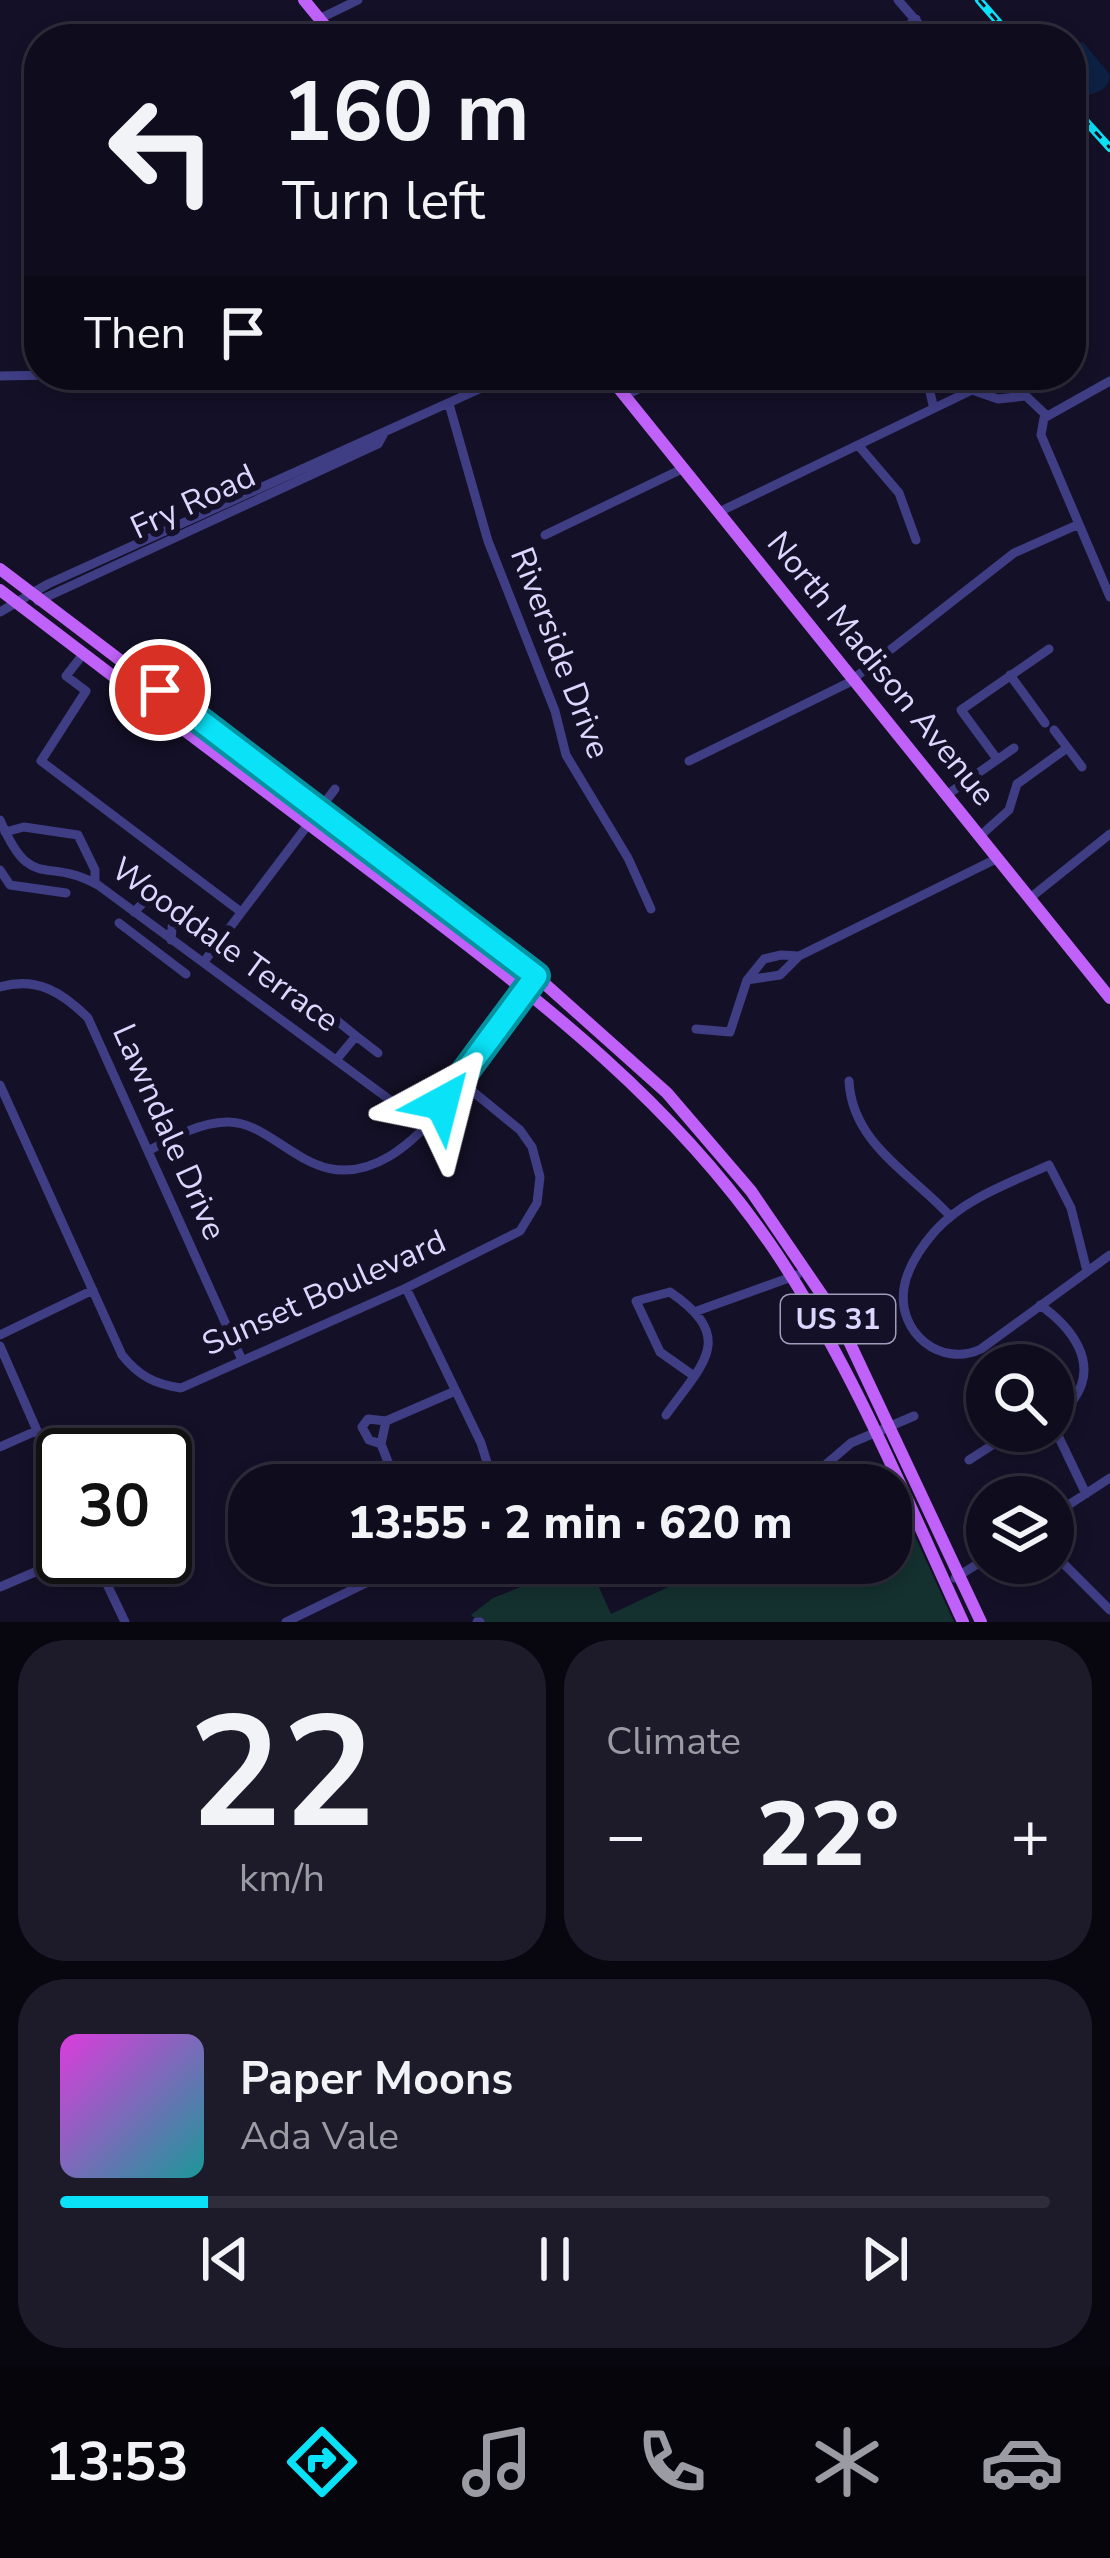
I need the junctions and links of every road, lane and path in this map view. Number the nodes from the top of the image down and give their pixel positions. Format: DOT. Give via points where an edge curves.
graph roads {
  1 [pos="304,0"];
  2 [pos="358,0"];
  3 [pos="898,0"];
  4 [pos="320,19"];
  5 [pos="916,20"];
  6 [pos="324,24"];
  7 [pos="911,24"];
  8 [pos="919,24"];
  9 [pos="1110,381"];
  10 [pos="478,390"];
  11 [pos="619,390"];
  12 [pos="636,390"];
  13 [pos="929,390"];
  14 [pos="978,390"];
  15 [pos="983,390"];
  16 [pos="624,396"];
  17 [pos="449,404"];
  18 [pos="933,406"];
  19 [pos="1046,417"];
  20 [pos="858,445"];
  21 [pos="684,468"];
  22 [pos="719,512"];
  23 [pos="1077,525"];
  24 [pos="545,535"];
  25 [pos="916,540"];
  26 [pos="0,568"];
  27 [pos="0,590"];
  28 [pos="37,596"];
  29 [pos="1110,597"];
  30 [pos="18,603"];
  31 [pos="0,612"];
  32 [pos="1049,649"];
  33 [pos="84,653"];
  34 [pos="1010,675"];
  35 [pos="855,676"];
  36 [pos="1014,748"];
  37 [pos="1067,748"];
  38 [pos="997,760"];
  39 [pos="689,761"];
  40 [pos="1082,767"];
  41 [pos="335,789"];
  42 [pos="948,794"];
  43 [pos="319,810"];
  44 [pos="0,820"];
  45 [pos="309,824"];
  46 [pos="5,832"];
  47 [pos="1110,834"];
  48 [pos="980,836"];
  49 [pos="5,846"];
  50 [pos="998,858"];
  51 [pos="0,870"];
  52 [pos="94,883"];
  53 [pos="66,893"];
  54 [pos="1030,898"];
  55 [pos="651,909"];
  56 [pos="134,912"];
  57 [pos="241,912"];
  58 [pos="119,923"];
  59 [pos="170,939"];
  60 [pos="159,953"];
  61 [pos="800,956"];
  62 [pos="206,959"];
  63 [pos="186,974"];
  64 [pos="536,976"];
  65 [pos="747,980"];
  66 [pos="0,987"];
  67 [pos="525,990"];
  68 [pos="1110,998"];
  69 [pos="335,1018"];
  70 [pos="696,1029"];
  71 [pos="356,1036"];
  72 [pos="378,1053"];
  73 [pos="337,1059"];
  74 [pos="460,1081"];
  75 [pos="849,1082"];
  76 [pos="0,1085"];
  77 [pos="424,1125"];
  78 [pos="150,1150"];
  79 [pos="950,1216"];
  80 [pos="1110,1255"];
  81 [pos="807,1270"];
  82 [pos="1087,1271"];
  83 [pos="792,1278"];
  84 [pos="406,1288"];
  85 [pos="93,1290"];
  86 [pos="1040,1305"];
  87 [pos="697,1311"];
  88 [pos="0,1335"];
  89 [pos="0,1346"];
  90 [pos="242,1360"];
  91 [pos="5,1373"];
  92 [pos="694,1376"];
  93 [pos="453,1392"];
  94 [pos="1074,1399"];
  95 [pos="666,1415"];
  96 [pos="914,1417"];
  97 [pos="386,1421"];
  98 [pos="892,1426"];
  99 [pos="36,1431"];
  100 [pos="877,1433"];
  101 [pos="381,1444"];
  102 [pos="0,1447"];
  103 [pos="981,1452"];
  104 [pos="1066,1452"];
  105 [pos="969,1460"];
  106 [pos="389,1464"];
  107 [pos="488,1464"];
  108 [pos="826,1464"];
  109 [pos="1110,1478"];
  110 [pos="1086,1494"];
  111 [pos="1074,1502"];
  112 [pos="966,1571"];
  113 [pos="36,1572"];
  114 [pos="1074,1573"];
  115 [pos="960,1575"];
  116 [pos="107,1584"];
  117 [pos="364,1584"];
  118 [pos="946,1584"];
  119 [pos="0,1587"];
  120 [pos="1110,1610"];
  121 [pos="125,1622"];
  122 [pos="286,1622"];
  123 [pos="963,1622"];
  124 [pos="981,1622"];
  1 -- 4 [label="main road"];
  2 -- 4 [label="street"];
  3 -- 5 [label="street"];
  4 -- 6 [label="main road"];
  5 -- 7 [label="street"];
  5 -- 8 [label="street"];
  9 -- 19 [label="street"];
  10 -- 17 [label="street, Fry Road"];
  11 -- 16 [label="main road, North Madison Avenue"];
  12 -- 16 [label="street"];
  13 -- 18 [label="street"];
  14 -- 18 [label="street"];
  15 -- 19 [label="street" via="998,399 1026,396"];
  16 -- 21 [label="main road, North Madison Avenue"];
  17 -- 28 [label="street, Fry Road" via="378,444"];
  17 -- 55 [label="street, Riverside Drive" via="488,542 566,755"];
  18 -- 20 [label="street"];
  19 -- 23 [label="street" via="1042,446"];
  20 -- 22 [label="street"];
  20 -- 25 [label="street" via="899,493"];
  21 -- 22 [label="main road, North Madison Avenue"];
  21 -- 24 [label="street"];
  22 -- 35 [label="main road, North Madison Avenue"];
  23 -- 29 [label="street"];
  23 -- 35 [label="street" via="1014,553"];
  26 -- 28 [label="main road, US 31"];
  27 -- 30 [label="main road, US 31"];
  28 -- 30 [label="street, Fry Road"];
  28 -- 43 [label="main road, US 31"];
  30 -- 31 [label="street, Fry Road"];
  30 -- 33 [label="main road, US 31"];
  32 -- 34 [label="street"];
  33 -- 45 [label="main road, US 31"];
  33 -- 57 [label="street" via="66,676 86,691 41,761"];
  34 -- 37 [label="street"];
  34 -- 38 [label="street" via="962,710"];
  35 -- 39 [label="street"];
  35 -- 42 [label="main road, North Madison Avenue"];
  36 -- 38 [label="street"];
  37 -- 40 [label="street"];
  37 -- 48 [label="street" via="1017,784 1009,810"];
  38 -- 42 [label="street"];
  41 -- 43 [label="street"];
  42 -- 48 [label="main road, North Madison Avenue"];
  43 -- 45 [label="street"];
  43 -- 64 [label="main road, US 31"];
  44 -- 46 [label="street, Wooddale Terrace"];
  45 -- 57 [label="street"];
  45 -- 67 [label="main road, US 31"];
  46 -- 49 [label="street, Wooddale Terrace"];
  46 -- 52 [label="street" via="24,826 79,835"];
  47 -- 54 [label="street"];
  48 -- 50 [label="main road, North Madison Avenue"];
  49 -- 52 [label="street, Wooddale Terrace" via="28,867"];
  50 -- 54 [label="main road, North Madison Avenue"];
  50 -- 61 [label="street"];
  51 -- 53 [label="street" via="10,885"];
  52 -- 56 [label="street, Wooddale Terrace"];
  54 -- 68 [label="main road, North Madison Avenue"];
  56 -- 59 [label="street, Wooddale Terrace"];
  56 -- 59 [label="street" via="144,902 174,906"];
  57 -- 62 [label="street"];
  58 -- 60 [label="street"];
  59 -- 60 [label="street"];
  59 -- 62 [label="street, Wooddale Terrace"];
  60 -- 63 [label="street"];
  61 -- 65 [label="street" via="780,975"];
  61 -- 65 [label="street" via="764,959"];
  62 -- 73 [label="street, Wooddale Terrace"];
  64 -- 67 [label="street"];
  64 -- 81 [label="main road, US 31" via="667,1094 732,1166"];
  65 -- 70 [label="street" via="730,1032"];
  66 -- 78 [label="street, Lawndale Drive" via="37,984 63,993 88,1018"];
  67 -- 74 [label="street"];
  67 -- 83 [label="main road, US 31" via="658,1110"];
  69 -- 71 [label="street"];
  71 -- 72 [label="street"];
  71 -- 73 [label="street"];
  73 -- 77 [label="street, Wooddale Terrace"];
  74 -- 77 [label="street"];
  74 -- 84 [label="street, Sunset Boulevard" via="532,1147 537,1203 520,1231"];
  75 -- 79 [label="street" via="873,1145"];
  76 -- 85 [label="street, Sunset Boulevard"];
  77 -- 78 [label="street" via="395,1153 350,1169 313,1165 232,1121 192,1128"];
  78 -- 90 [label="street, Lawndale Drive"];
  79 -- 82 [label="street" via="1049,1165 1071,1208"];
  79 -- 86 [label="street" via="909,1273 904,1307 914,1332 935,1352 960,1357"];
  80 -- 82 [label="street"];
  81 -- 83 [label="street"];
  81 -- 98 [label="main road, US 31"];
  82 -- 86 [label="street"];
  83 -- 87 [label="street"];
  83 -- 100 [label="main road, US 31"];
  84 -- 90 [label="street, Sunset Boulevard"];
  84 -- 93 [label="street"];
  85 -- 88 [label="street"];
  85 -- 90 [label="street, Sunset Boulevard" via="122,1354 157,1385 182,1388"];
  86 -- 94 [label="street" via="1069,1329 1084,1369"];
  87 -- 92 [label="street" via="711,1341"];
  87 -- 92 [label="street" via="666,1291 636,1301 660,1352"];
  89 -- 91 [label="street"];
  91 -- 99 [label="street"];
  92 -- 95 [label="street"];
  93 -- 97 [label="street"];
  93 -- 107 [label="street"];
  96 -- 98 [label="street"];
  97 -- 101 [label="street"];
  97 -- 101 [label="street" via="368,1419 362,1427"];
  98 -- 100 [label="street"];
  98 -- 115 [label="main road, US 31"];
  99 -- 102 [label="street"];
  100 -- 108 [label="street"];
  100 -- 118 [label="main road, US 31"];
  101 -- 106 [label="street"];
  103 -- 105 [label="street"];
  104 -- 110 [label="street"];
  109 -- 110 [label="street"];
  110 -- 111 [label="street"];
  112 -- 115 [label="street"];
  113 -- 119 [label="street"];
  114 -- 120 [label="street"];
  115 -- 118 [label="street"];
  115 -- 124 [label="main road, US 31"];
  116 -- 121 [label="street"];
  117 -- 122 [label="street"];
  118 -- 123 [label="main road, US 31"];
}
